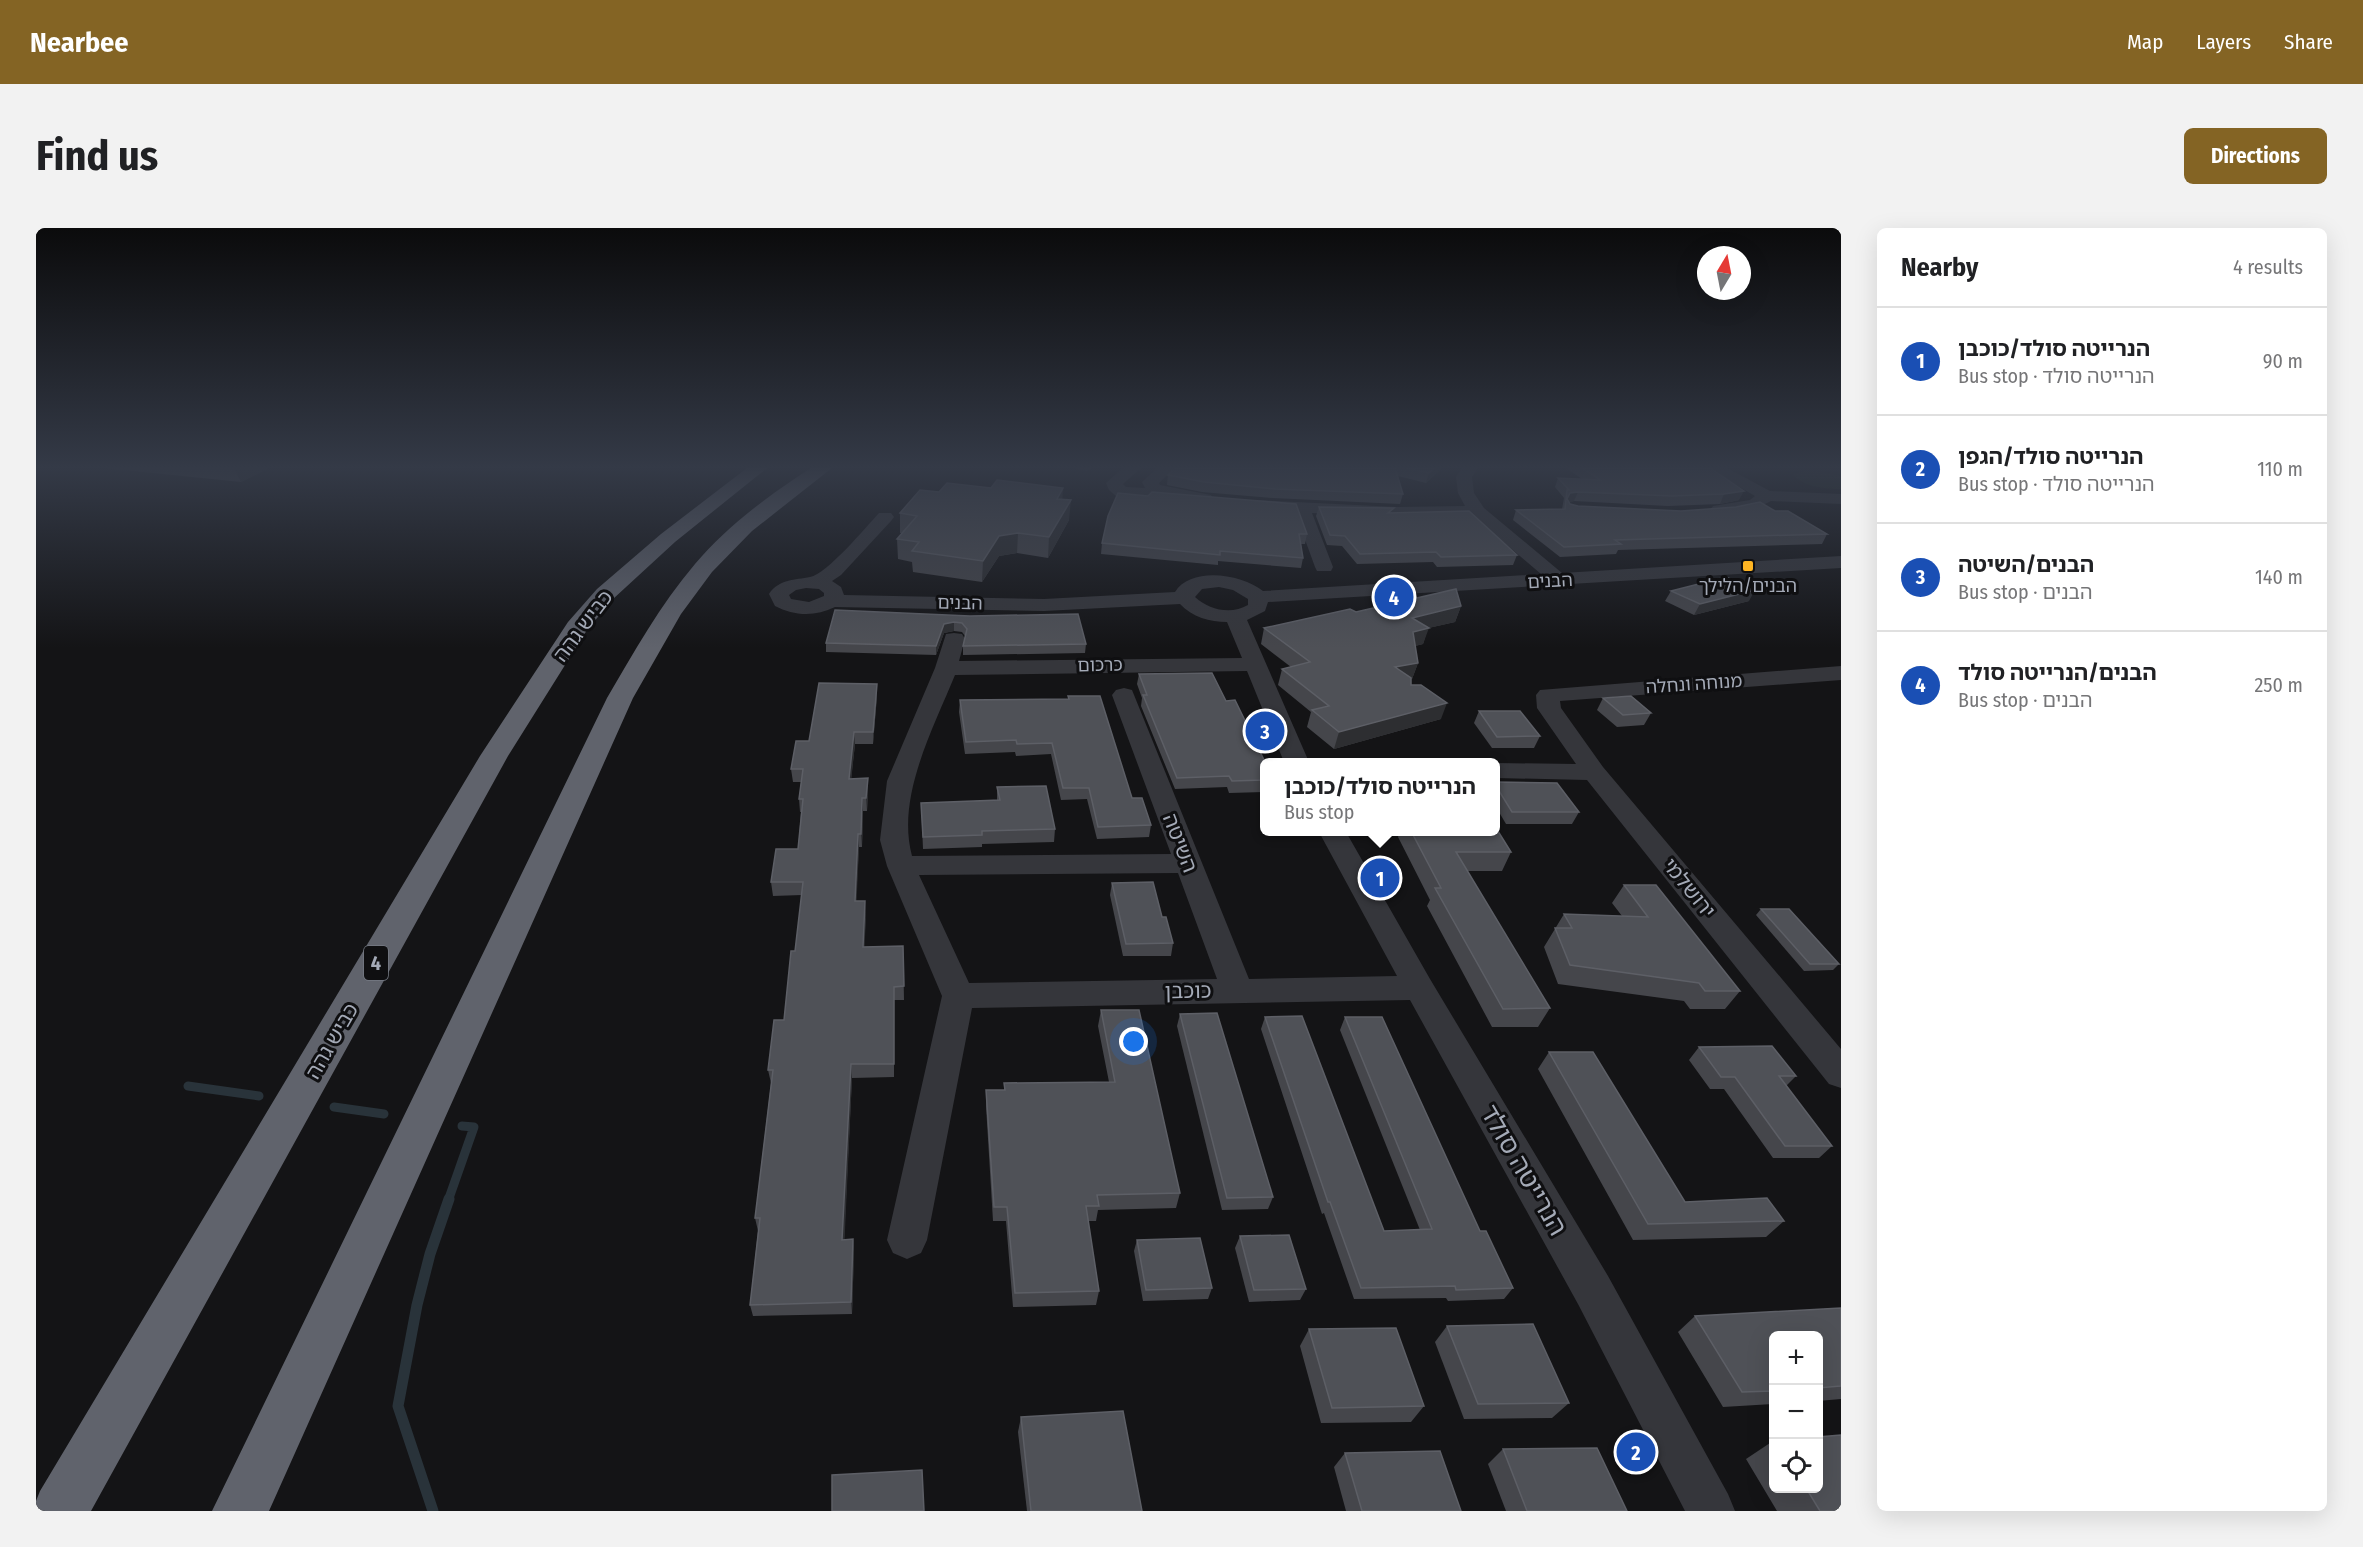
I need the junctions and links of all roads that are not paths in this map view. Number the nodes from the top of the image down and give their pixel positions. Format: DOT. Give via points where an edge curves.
graph roads {
  1 [pos="681,528"];
  2 [pos="741,528"];
  3 [pos="875,528"];
  4 [pos="1309,528"];
  5 [pos="1497,528"];
  6 [pos="1841,562"];
  7 [pos="1324,567"];
  8 [pos="1559,580"];
  9 [pos="816,582"];
  10 [pos="832,596"];
  11 [pos="1258,597"];
  12 [pos="1185,598"];
  13 [pos="1235,616"];
  14 [pos="954,639"];
  15 [pos="1255,664"];
  16 [pos="946,668"];
  17 [pos="1841,673"];
  18 [pos="1124,695"];
  19 [pos="1548,695"];
  20 [pos="1294,758"];
  21 [pos="1500,771"];
  22 [pos="1594,772"];
  23 [pos="1336,836"];
  24 [pos="1188,863"];
  25 [pos="901,866"];
  26 [pos="1419,988"];
  27 [pos="1237,990"];
  28 [pos="958,996"];
  29 [pos="1841,1074"];
  30 [pos="907,1240"];
  31 [pos="60,1511"];
  32 [pos="240,1511"];
  33 [pos="1711,1511"];
  1 -- 31 [label="highway, כביש גהה / 4" via="604,594 494,756"];
  2 -- 32 [label="highway" via="704,568 662,626 620,698"];
  3 -- 9 [label="street" via="834,571"];
  4 -- 7 [label="street"];
  5 -- 8 [label="street"];
  6 -- 8 [label="street, הבנים"];
  8 -- 11 [label="street, הבנים"];
  9 -- 10 [label="street" via="830,587"];
  9 -- 10 [label="street" via="789,586 779,598 796,608 815,607"];
  10 -- 12 [label="street, הבנים" via="1044,605"];
  11 -- 12 [label="street" via="1243,586 1207,582 1189,588"];
  11 -- 13 [label="street" via="1260,602 1253,611"];
  12 -- 13 [label="street" via="1209,613"];
  13 -- 15 [label="street"];
  14 -- 16 [label="street"];
  15 -- 16 [label="street, כרכום"];
  15 -- 20 [label="street"];
  16 -- 25 [label="street" via="900,781 894,840"];
  17 -- 19 [label="street, מנוחה ונחלה"];
  18 -- 24 [label="street, השיטה"];
  19 -- 22 [label="street, ירושלמי" via="1549,708"];
  21 -- 22 [label="street"];
  22 -- 29 [label="street, ירושלמי"];
  23 -- 26 [label="street, הנרייטה סולד"];
  24 -- 25 [label="street"];
  24 -- 27 [label="street, השיטה"];
  25 -- 28 [label="street"];
  26 -- 27 [label="street, כוכבן"];
  26 -- 33 [label="street, הנרייטה סולד" via="1593,1290"];
  27 -- 28 [label="street, כוכבן"];
  28 -- 30 [label="street"];
}
